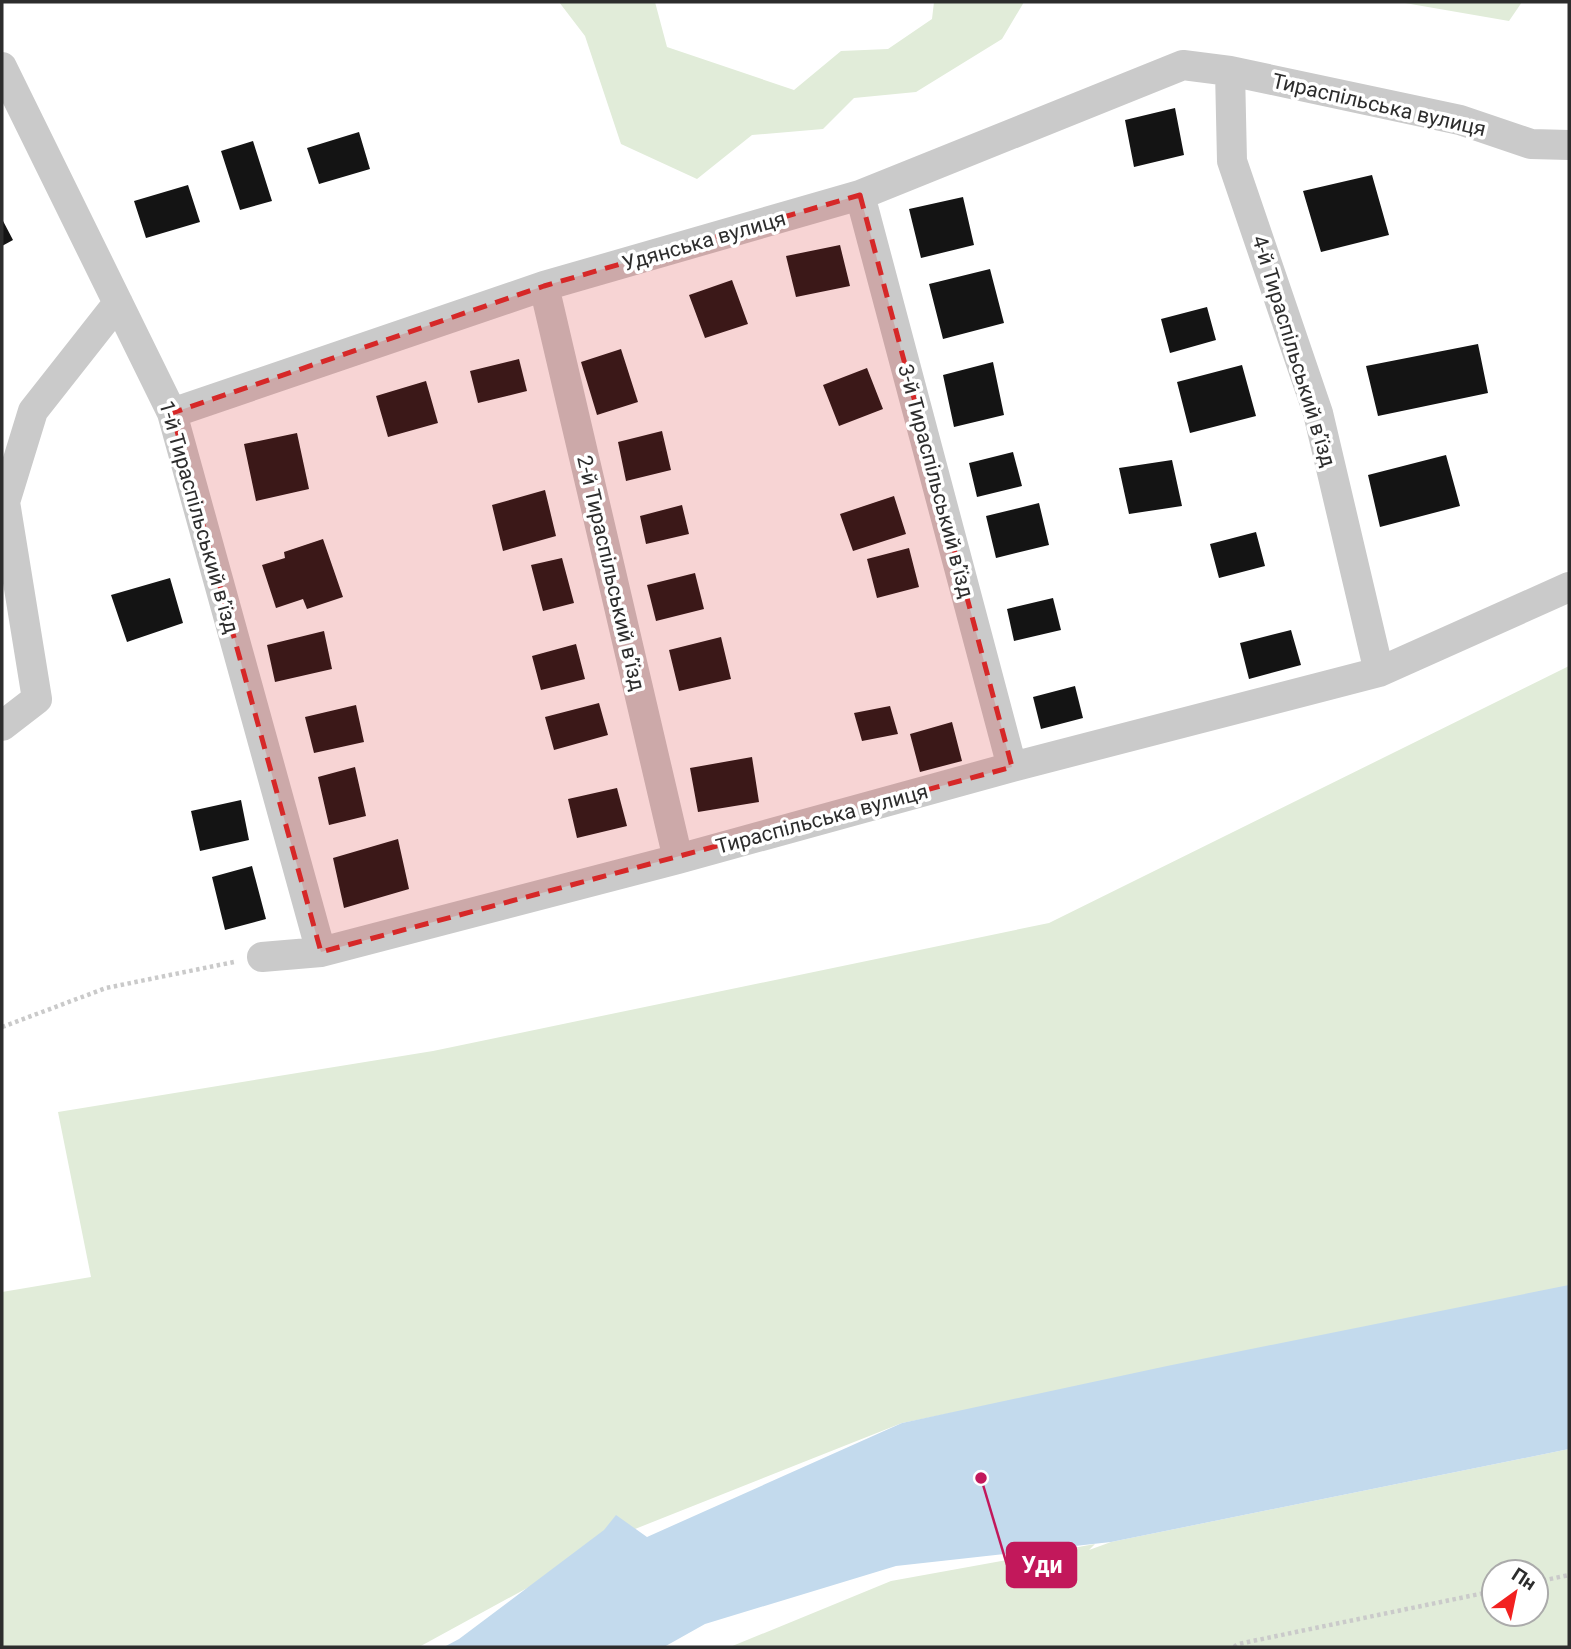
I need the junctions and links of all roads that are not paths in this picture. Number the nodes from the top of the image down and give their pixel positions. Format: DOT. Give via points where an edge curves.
graph roads {
  1 [pos="2,67"];
  2 [pos="1230,71"];
  3 [pos="1569,145"];
  4 [pos="860,195"];
  5 [pos="544,286"];
  6 [pos="118,303"];
  7 [pos="172,413"];
  8 [pos="1569,587"];
  9 [pos="1379,672"];
  10 [pos="2,726"];
  11 [pos="1012,767"];
  12 [pos="678,859"];
  13 [pos="321,952"];
  14 [pos="262,957"];
  1 -- 6 [label="street, 1-й Тираспільський в’їзд"];
  2 -- 3 [label="street, Тираспільська вулиця" via="1460,120 1531,144"];
  2 -- 4 [label="street, Удянська вулиця" via="1183,65"];
  2 -- 9 [label="street, 4-й Тираспільський в’їзд" via="1232,161 1318,413"];
  4 -- 5 [label="street, Удянська вулиця"];
  4 -- 11 [label="street, 3-й Тираспільський в’їзд"];
  5 -- 7 [label="street, Удянська вулиця"];
  5 -- 12 [label="street, 2-й Тираспільський в’їзд"];
  6 -- 7 [label="street, 1-й Тираспільський в’їзд"];
  6 -- 10 [label="street" via="33,411 5,502 37,699"];
  7 -- 13 [label="street, 1-й Тираспільський в’їзд"];
  8 -- 9 [label="street, Тираспільська вулиця"];
  9 -- 11 [label="street, Тираспільська вулиця"];
  11 -- 12 [label="street, Тираспільська вулиця"];
  12 -- 13 [label="street, Тираспільська вулиця"];
  13 -- 14 [label="street, Тираспільська вулиця"];
}
